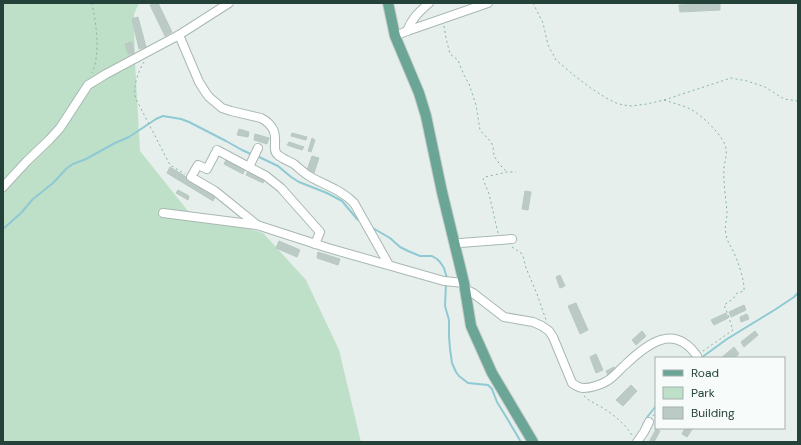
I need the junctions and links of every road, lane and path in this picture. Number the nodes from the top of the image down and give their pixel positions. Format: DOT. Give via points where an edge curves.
graph roads {
  1 [pos="92,3"];
  2 [pos="229,3"];
  3 [pos="388,3"];
  4 [pos="429,3"];
  5 [pos="488,3"];
  6 [pos="533,3"];
  7 [pos="445,18"];
  8 [pos="407,31"];
  9 [pos="179,35"];
  10 [pos="395,36"];
  11 [pos="149,51"];
  12 [pos="88,85"];
  13 [pos="664,100"];
  14 [pos="798,101"];
  15 [pos="256,152"];
  16 [pos="249,167"];
  17 [pos="507,172"];
  18 [pos="516,172"];
  19 [pos="191,177"];
  20 [pos="3,187"];
  21 [pos="163,213"];
  22 [pos="257,225"];
  23 [pos="500,240"];
  24 [pos="512,243"];
  25 [pos="315,244"];
  26 [pos="455,245"];
  27 [pos="389,265"];
  28 [pos="465,286"];
  29 [pos="549,331"];
  30 [pos="697,356"];
  31 [pos="577,387"];
  32 [pos="649,422"];
  33 [pos="635,439"];
  34 [pos="533,442"];
  1 -- 12 [label="path" via="97,47 96,65"];
  2 -- 9 [label="street"];
  3 -- 10 [label="main road"];
  4 -- 8 [label="street" via="410,23"];
  5 -- 7 [label="street"];
  6 -- 13 [label="path" via="556,60 576,77 608,99 623,105 638,106"];
  7 -- 8 [label="street"];
  7 -- 17 [label="path" via="443,24 448,49 458,60 469,84 480,130 493,146 494,156"];
  8 -- 10 [label="street"];
  9 -- 11 [label="street"];
  9 -- 27 [label="street" via="199,82 209,97 222,108 266,120 275,133 274,149 277,154 349,198"];
  10 -- 26 [label="main road" via="426,116"];
  11 -- 12 [label="street"];
  11 -- 19 [label="path" via="138,74 134,94 170,165"];
  12 -- 20 [label="street" via="60,128"];
  13 -- 14 [label="path" via="731,78 765,87 784,99"];
  13 -- 30 [label="path" via="695,111 724,143 727,214 725,233 734,252 744,288 744,291 737,293 724,305 733,330"];
  15 -- 16 [label="street"];
  16 -- 19 [label="street" via="217,150 207,169 198,165"];
  16 -- 25 [label="street" via="281,188 320,232"];
  17 -- 18 [label="path"];
  17 -- 23 [label="path" via="483,179"];
  19 -- 22 [label="street" via="215,191"];
  21 -- 22 [label="street"];
  22 -- 25 [label="street"];
  23 -- 24 [label="street"];
  23 -- 26 [label="street"];
  24 -- 29 [label="path" via="523,256"];
  25 -- 27 [label="street"];
  26 -- 28 [label="main road"];
  27 -- 28 [label="street"];
  28 -- 29 [label="street" via="504,317 533,322"];
  28 -- 34 [label="main road" via="471,326 484,357 496,383"];
  29 -- 31 [label="street" via="572,383"];
  30 -- 31 [label="street" via="691,347 680,340 663,339 646,347 608,381 588,388"];
  31 -- 33 [label="path" via="585,398 626,427"];
  32 -- 33 [label="street" via="644,432"];
}
